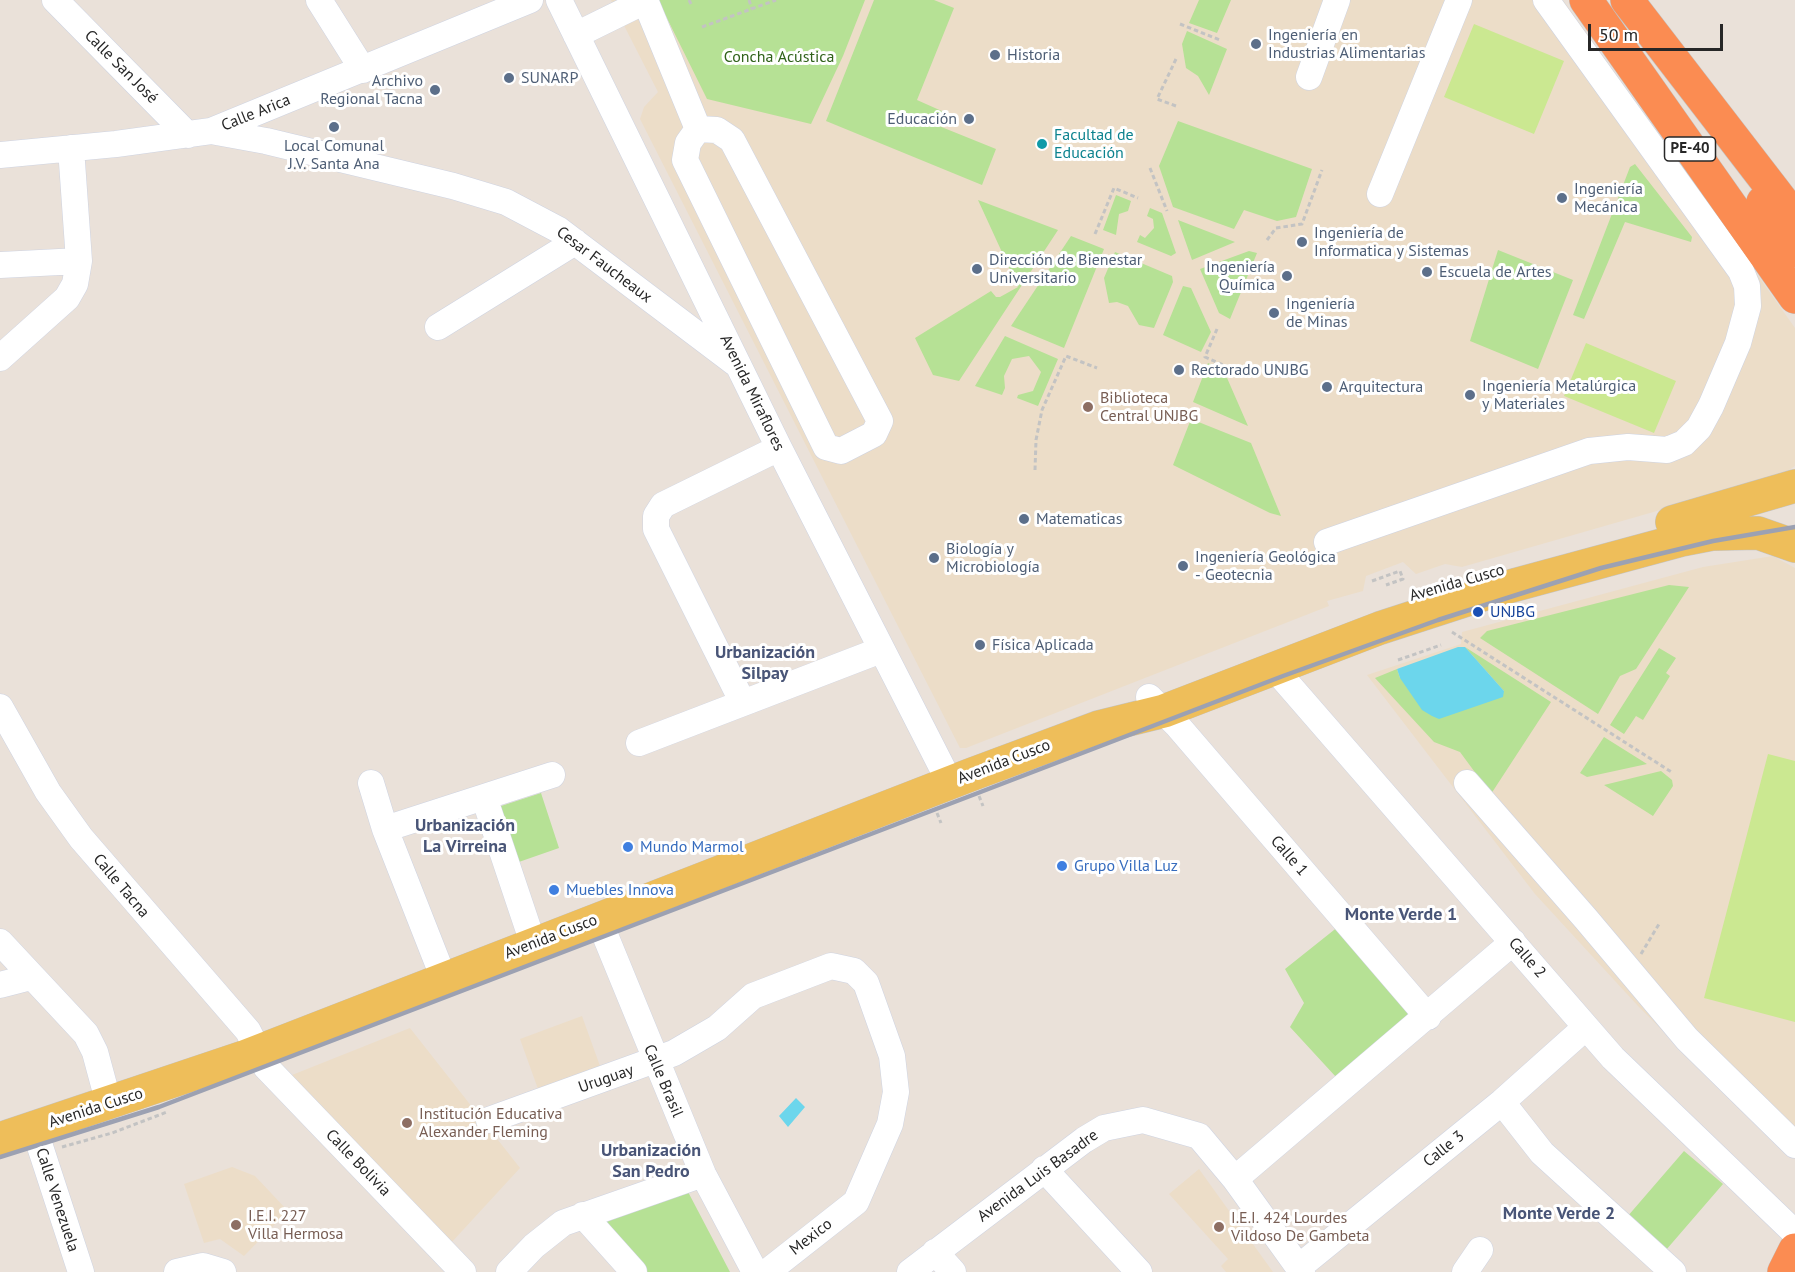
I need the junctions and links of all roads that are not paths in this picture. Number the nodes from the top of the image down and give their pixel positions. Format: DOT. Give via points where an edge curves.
graph roads {
  1 [pos="54,0"];
  2 [pos="319,0"];
  3 [pos="530,0"];
  4 [pos="559,0"];
  5 [pos="645,0"];
  6 [pos="1337,0"];
  7 [pos="1459,0"];
  8 [pos="1546,0"];
  9 [pos="1586,0"];
  10 [pos="1627,0"];
  11 [pos="576,35"];
  12 [pos="1662,48"];
  13 [pos="363,70"];
  14 [pos="1309,77"];
  15 [pos="1641,77"];
  16 [pos="698,129"];
  17 [pos="199,133"];
  18 [pos="71,148"];
  19 [pos="0,155"];
  20 [pos="1380,194"];
  21 [pos="1795,218"];
  22 [pos="575,242"];
  23 [pos="1795,251"];
  24 [pos="1795,258"];
  25 [pos="79,261"];
  26 [pos="0,265"];
  27 [pos="1795,297"];
  28 [pos="438,327"];
  29 [pos="0,358"];
  30 [pos="739,366"];
  31 [pos="779,448"];
  32 [pos="1795,486"];
  33 [pos="1327,542"];
  34 [pos="1795,546"];
  35 [pos="880,650"];
  36 [pos="1274,668"];
  37 [pos="743,703"];
  38 [pos="1156,704"];
  39 [pos="0,707"];
  40 [pos="639,743"];
  41 [pos="9,746"];
  42 [pos="552,775"];
  43 [pos="371,783"];
  44 [pos="1467,783"];
  45 [pos="484,797"];
  46 [pos="956,800"];
  47 [pos="385,829"];
  48 [pos="598,918"];
  49 [pos="0,942"];
  50 [pos="1513,942"];
  51 [pos="533,944"];
  52 [pos="31,977"];
  53 [pos="444,979"];
  54 [pos="0,986"];
  55 [pos="1428,1017"];
  56 [pos="1586,1027"];
  57 [pos="258,1052"];
  58 [pos="655,1062"];
  59 [pos="1502,1102"];
  60 [pos="109,1104"];
  61 [pos="489,1120"];
  62 [pos="0,1139"];
  63 [pos="38,1141"];
  64 [pos="1795,1145"];
  65 [pos="1044,1169"];
  66 [pos="703,1174"];
  67 [pos="1236,1179"];
  68 [pos="856,1202"];
  69 [pos="583,1215"];
  70 [pos="1795,1233"];
  71 [pos="1480,1250"];
  72 [pos="1795,1250"];
  73 [pos="935,1252"];
  74 [pos="1300,1269"];
  75 [pos="81,1272"];
  76 [pos="177,1272"];
  77 [pos="223,1272"];
  78 [pos="463,1272"];
  79 [pos="509,1272"];
  80 [pos="634,1272"];
  81 [pos="754,1272"];
  82 [pos="767,1272"];
  83 [pos="910,1272"];
  84 [pos="953,1272"];
  85 [pos="1139,1272"];
  86 [pos="1465,1272"];
  87 [pos="1673,1272"];
  88 [pos="1784,1272"];
  1 -- 17 [label="street, Calle San José"];
  2 -- 13 [label="street"];
  3 -- 13 [label="street, Calle Arica"];
  4 -- 11 [label="street, Avenida Miraflores"];
  5 -- 11 [label="street"];
  5 -- 16 [label="street"];
  6 -- 14 [label="street"];
  7 -- 20 [label="street"];
  8 -- 33 [label="street" via="1741,271 1748,306 1738,343 1700,428 1684,443 1667,450 1628,447 1589,451"];
  9 -- 15 [label="highway, PE-40"];
  10 -- 12 [label="highway, PE-40"];
  11 -- 30 [label="street, Avenida Miraflores"];
  12 -- 21 [label="highway, PE-40"];
  12 -- 23 [label="highway"];
  13 -- 17 [label="street, Calle Arica"];
  15 -- 24 [label="highway"];
  15 -- 27 [label="highway, PE-40"];
  16 -- 16 [label="street" via="688,143 685,160 826,447 841,451 874,434 880,421 732,140 717,130"];
  17 -- 18 [label="street, Calle Arica"];
  17 -- 22 [label="street, Cesar Faucheaux" via="266,141 453,186 495,199"];
  18 -- 19 [label="street, Calle Arica"];
  18 -- 25 [label="street"];
  22 -- 28 [label="street"];
  22 -- 30 [label="street, Cesar Faucheaux"];
  25 -- 26 [label="street"];
  25 -- 29 [label="street" via="75,284 67,298"];
  30 -- 31 [label="street, Avenida Miraflores"];
  31 -- 35 [label="street, Avenida Miraflores"];
  31 -- 37 [label="street" via="663,505 656,516 656,529"];
  32 -- 38 [label="main road, Avenida Cusco" via="1407,597 1342,620"];
  34 -- 36 [label="main road, Avenida Cusco" via="1758,533 1713,534 1681,540 1500,589"];
  35 -- 37 [label="street"];
  35 -- 46 [label="street, Avenida Miraflores"];
  36 -- 38 [label="main road, Avenida Cusco"];
  36 -- 50 [label="street, Calle 2"];
  37 -- 40 [label="street"];
  38 -- 46 [label="main road, Avenida Cusco" via="1099,727"];
  38 -- 55 [label="street, Calle 1"];
  39 -- 41 [label="street, Calle Tacna"];
  41 -- 57 [label="street, Calle Tacna" via="81,838 248,1031"];
  42 -- 45 [label="street"];
  43 -- 47 [label="street"];
  44 -- 64 [label="street" via="1687,1039"];
  45 -- 47 [label="street"];
  45 -- 51 [label="street"];
  46 -- 48 [label="main road, Avenida Cusco"];
  47 -- 53 [label="street"];
  48 -- 51 [label="main road, Avenida Cusco"];
  48 -- 58 [label="street, Calle Brasil"];
  49 -- 52 [label="street"];
  50 -- 55 [label="street"];
  50 -- 56 [label="street, Calle 2"];
  51 -- 53 [label="main road, Avenida Cusco"];
  52 -- 54 [label="street"];
  52 -- 60 [label="street" via="86,1034"];
  53 -- 57 [label="main road, Avenida Cusco"];
  55 -- 67 [label="street"];
  56 -- 59 [label="street, Calle 3"];
  56 -- 70 [label="street, Calle 2" via="1613,1058"];
  57 -- 60 [label="main road, Avenida Cusco"];
  57 -- 78 [label="street, Calle Bolivia" via="266,1067"];
  58 -- 61 [label="street, Uruguay"];
  58 -- 66 [label="street, Calle Brasil"];
  58 -- 68 [label="street, Uruguay" via="717,1029 753,996 831,966 854,970 866,983 892,1056 896,1092 891,1124"];
  59 -- 74 [label="street, Calle 3"];
  59 -- 87 [label="street" via="1542,1154"];
  60 -- 63 [label="main road, Avenida Cusco"];
  62 -- 63 [label="main road, Avenida Cusco"];
  63 -- 75 [label="street, Calle Venezuela"];
  65 -- 67 [label="street, Avenida Luis Basadre" via="1084,1140 1113,1126 1143,1120 1199,1136"];
  65 -- 73 [label="street, Avenida Luis Basadre"];
  65 -- 85 [label="street"];
  66 -- 69 [label="street"];
  66 -- 81 [label="street, Calle Brasil"];
  67 -- 74 [label="street, Avenida Luis Basadre"];
  68 -- 82 [label="street, Mexico"];
  69 -- 79 [label="street" via="563,1223"];
  69 -- 80 [label="street"];
  71 -- 86 [label="street"];
  72 -- 88 [label="highway"];
  73 -- 83 [label="street, Avenida Luis Basadre"];
  73 -- 84 [label="street"];
  76 -- 77 [label="street" via="203,1266"];
}
